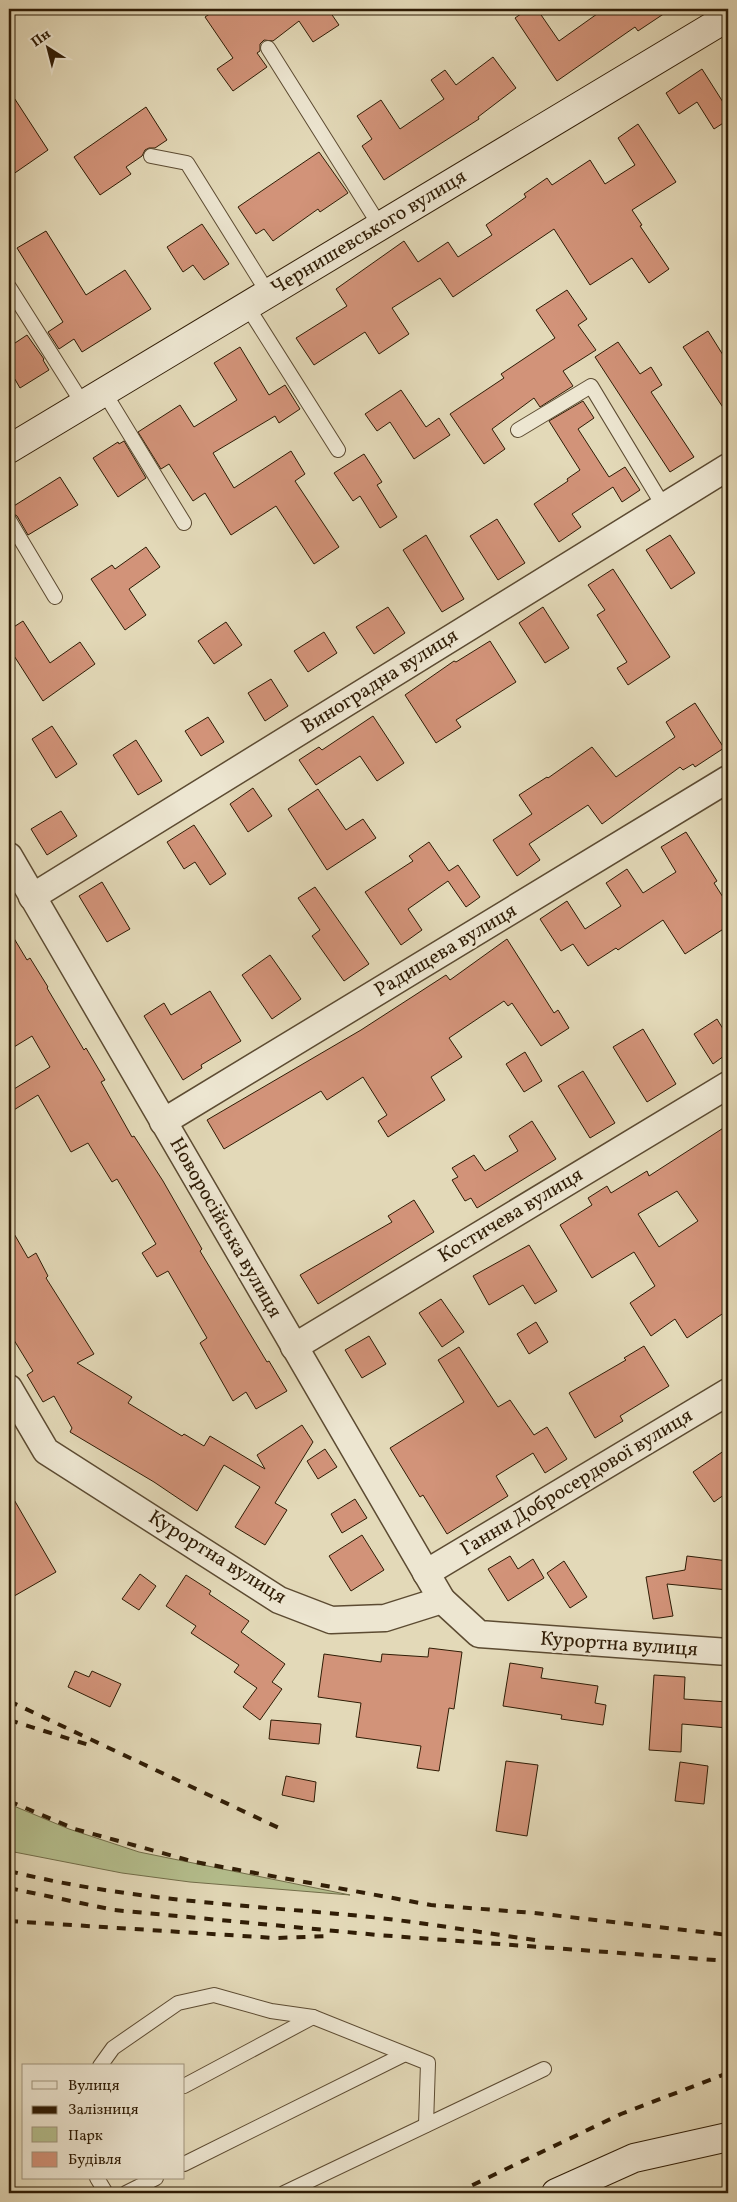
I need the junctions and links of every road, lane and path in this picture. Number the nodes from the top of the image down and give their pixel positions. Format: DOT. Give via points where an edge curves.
graph roads {
  1 [pos="728,17"];
  2 [pos="268,48"];
  3 [pos="151,156"];
  4 [pos="380,226"];
  5 [pos="9,287"];
  6 [pos="258,300"];
  7 [pos="94,398"];
  8 [pos="518,430"];
  9 [pos="9,449"];
  10 [pos="338,450"];
  11 [pos="728,468"];
  12 [pos="664,507"];
  13 [pos="9,520"];
  14 [pos="184,523"];
  15 [pos="55,597"];
  16 [pos="728,779"];
  17 [pos="9,856"];
  18 [pos="32,896"];
  19 [pos="728,1085"];
  20 [pos="164,1122"];
  21 [pos="294,1347"];
  22 [pos="9,1388"];
  23 [pos="728,1392"];
  24 [pos="426,1573"];
  25 [pos="442,1600"];
  26 [pos="728,1652"];
  27 [pos="313,2018"];
  28 [pos="403,2054"];
  29 [pos="101,2064"];
  30 [pos="544,2069"];
  31 [pos="185,2085"];
  32 [pos="426,2125"];
  33 [pos="728,2137"];
  34 [pos="185,2163"];
  35 [pos="99,2180"];
  36 [pos="152,2180"];
  37 [pos="105,2193"];
  38 [pos="126,2193"];
  39 [pos="284,2193"];
  40 [pos="556,2193"];
  1 -- 4 [label="street, Чернишевського вулиця"];
  2 -- 4 [label="lane"];
  3 -- 6 [label="lane" via="187,163"];
  4 -- 6 [label="street, Чернишевського вулиця"];
  5 -- 7 [label="lane"];
  6 -- 7 [label="street, Чернишевського вулиця"];
  6 -- 10 [label="lane"];
  7 -- 9 [label="street, Чернишевського вулиця"];
  7 -- 14 [label="lane"];
  8 -- 12 [label="lane" via="591,386"];
  11 -- 12 [label="street, Виноградна вулиця"];
  12 -- 18 [label="street, Виноградна вулиця"];
  13 -- 15 [label="lane"];
  16 -- 20 [label="street, Радищева вулиця"];
  17 -- 18 [label="street, Новоросійська вулиця"];
  18 -- 20 [label="street, Новоросійська вулиця"];
  19 -- 21 [label="street, Костичева вулиця"];
  20 -- 21 [label="street, Новоросійська вулиця"];
  21 -- 24 [label="street, Новоросійська вулиця"];
  22 -- 25 [label="street, Курортна вулиця" via="46,1451 279,1600 331,1620 384,1618"];
  23 -- 24 [label="street, Ганни Добросердової вулиця"];
  24 -- 25 [label="street, Новоросійська вулиця"];
  25 -- 26 [label="street, Курортна вулиця" via="479,1634"];
  27 -- 28 [label="lane"];
  27 -- 29 [label="lane" via="271,2011 214,1995 178,2003 113,2048"];
  27 -- 31 [label="lane"];
  28 -- 32 [label="lane" via="428,2063"];
  28 -- 34 [label="lane"];
  30 -- 32 [label="lane"];
  32 -- 39 [label="lane"];
  33 -- 40 [label="street" via="634,2158"];
  35 -- 37 [label="lane"];
  36 -- 38 [label="lane"];
}
